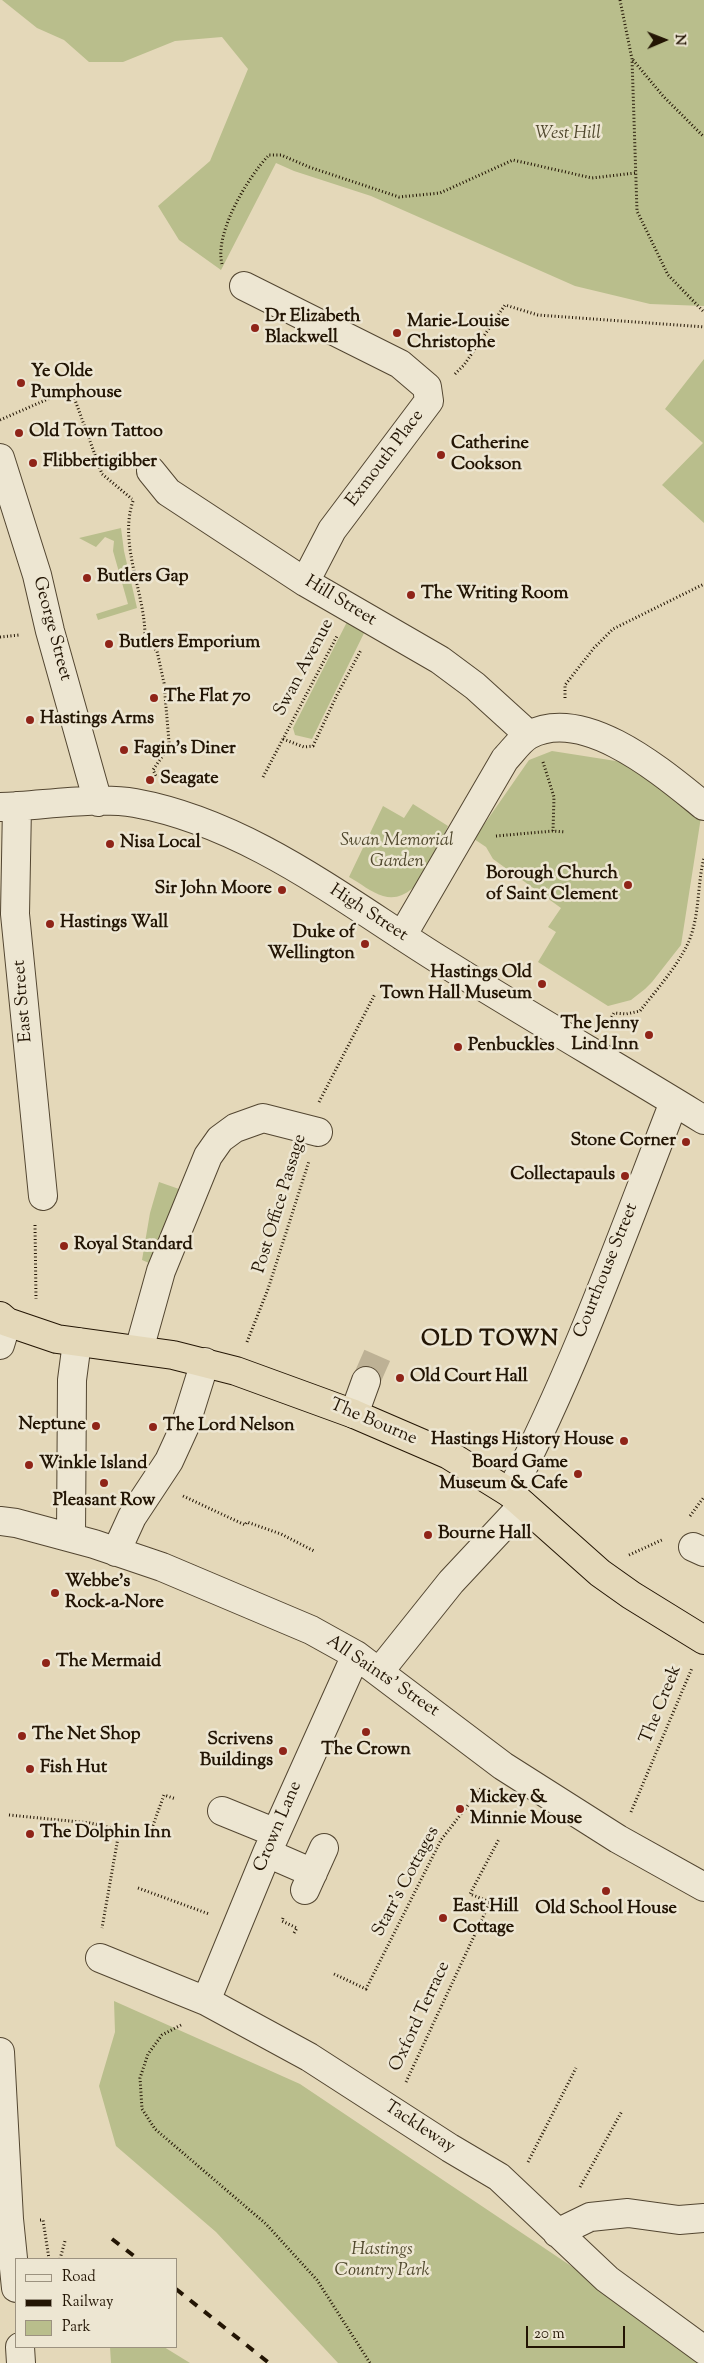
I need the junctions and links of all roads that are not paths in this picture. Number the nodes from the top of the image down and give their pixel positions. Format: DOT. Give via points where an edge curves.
graph roads {
  1 [pos="244,286"];
  2 [pos="0,458"];
  3 [pos="151,471"];
  4 [pos="305,582"];
  5 [pos="529,736"];
  6 [pos="98,802"];
  7 [pos="704,806"];
  8 [pos="9,807"];
  9 [pos="402,936"];
  10 [pos="674,1102"];
  11 [pos="704,1120"];
  12 [pos="318,1132"];
  13 [pos="43,1196"];
  14 [pos="2,1328"];
  15 [pos="77,1342"];
  16 [pos="139,1350"];
  17 [pos="205,1362"];
  18 [pos="366,1381"];
  19 [pos="354,1414"];
  20 [pos="517,1499"];
  21 [pos="0,1521"];
  22 [pos="71,1537"];
  23 [pos="116,1552"];
  24 [pos="704,1640"];
  25 [pos="356,1655"];
  26 [pos="379,1672"];
  27 [pos="222,1811"];
  28 [pos="271,1843"];
  29 [pos="324,1848"];
  30 [pos="704,1887"];
  31 [pos="100,1958"];
  32 [pos="216,2007"];
  33 [pos="0,2052"];
  34 [pos="704,2218"];
  35 [pos="5,2219"];
  36 [pos="568,2228"];
  37 [pos="15,2282"];
  38 [pos="20,2348"];
  39 [pos="704,2350"];
  40 [pos="21,2363"];
  1 -- 4 [label="street, Exmouth Place" via="400,364 427,387 429,401 332,530"];
  2 -- 6 [label="street, George Street" via="37,575"];
  3 -- 4 [label="street, Hill Street" via="168,492"];
  4 -- 5 [label="street, Hill Street" via="440,660 481,691"];
  5 -- 7 [label="street" via="545,730 568,728 607,740 639,755"];
  5 -- 9 [label="street" via="505,759"];
  6 -- 8 [label="street, High Street"];
  6 -- 9 [label="street, High Street" via="133,803 179,814 242,840 296,868"];
  8 -- 13 [label="street, East Street" via="15,914"];
  9 -- 10 [label="street, High Street"];
  10 -- 11 [label="street, High Street"];
  10 -- 20 [label="street, Courthouse Street"];
  12 -- 16 [label="street" via="263,1118 235,1128 220,1139 208,1156 161,1271"];
  14 -- 15 [label="highway, The Bourne"];
  15 -- 16 [label="highway, The Bourne"];
  15 -- 22 [label="street" via="72,1380"];
  16 -- 17 [label="highway, The Bourne"];
  17 -- 19 [label="highway, The Bourne" via="236,1370"];
  17 -- 23 [label="street" via="185,1426 169,1461 132,1517"];
  18 -- 19 [label="street"];
  19 -- 20 [label="highway, The Bourne" via="449,1455"];
  20 -- 24 [label="highway, The Bourne" via="600,1572"];
  20 -- 26 [label="street, Courthouse Street"];
  21 -- 22 [label="street, All Saints' Street"];
  22 -- 23 [label="street, All Saints' Street"];
  23 -- 25 [label="street, All Saints' Street" via="162,1567 311,1630"];
  25 -- 26 [label="street, All Saints' Street"];
  25 -- 28 [label="street, Crown Lane"];
  26 -- 30 [label="street, All Saints' Street" via="498,1762 618,1840"];
  27 -- 28 [label="street"];
  28 -- 29 [label="street" via="309,1881"];
  28 -- 32 [label="street, Crown Lane" via="238,1924"];
  31 -- 32 [label="street, Tackleway"];
  32 -- 36 [label="street, Tackleway" via="309,2057 499,2177"];
  33 -- 35 [label="street"];
  34 -- 36 [label="street" via="679,2220 628,2213 590,2217"];
  35 -- 37 [label="street"];
  36 -- 39 [label="street, Tackleway" via="607,2279"];
  38 -- 40 [label="street"];
}
